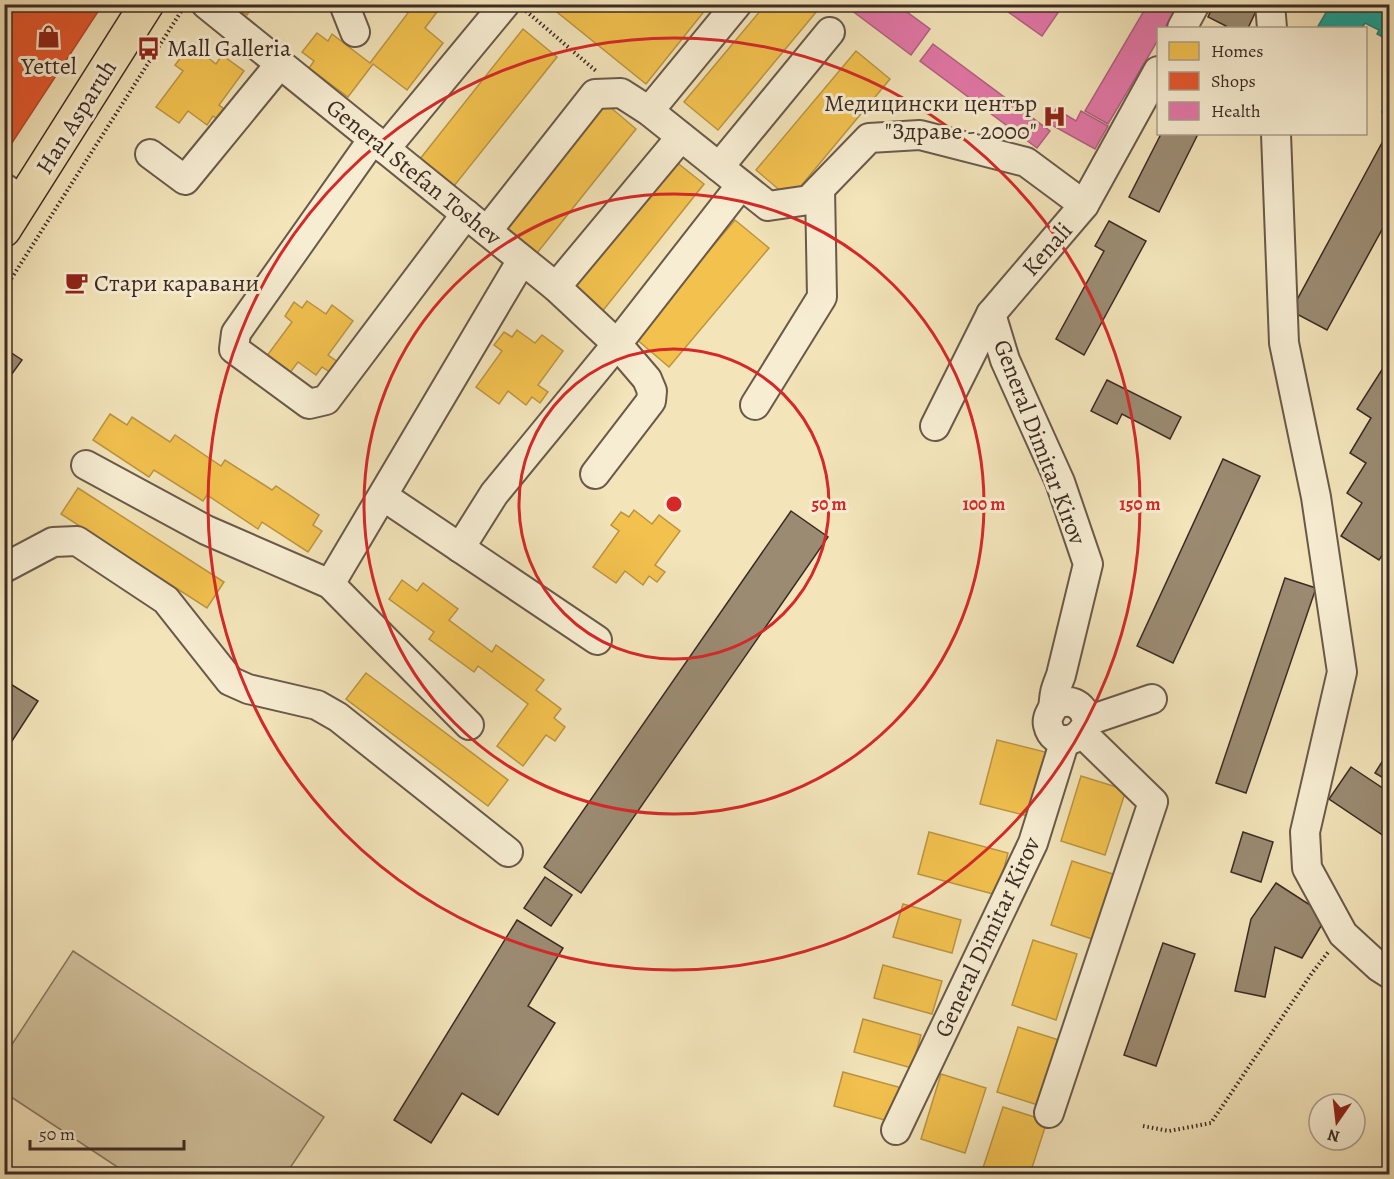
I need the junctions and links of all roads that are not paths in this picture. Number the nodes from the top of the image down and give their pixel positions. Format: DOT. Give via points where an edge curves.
graph roads {
  1 [pos="147,4"];
  2 [pos="206,4"];
  3 [pos="344,4"];
  4 [pos="505,4"];
  5 [pos="737,4"];
  6 [pos="1195,4"];
  7 [pos="1270,4"];
  8 [pos="1183,27"];
  9 [pos="1272,27"];
  10 [pos="355,32"];
  11 [pos="830,32"];
  12 [pos="280,64"];
  13 [pos="1157,73"];
  14 [pos="649,111"];
  15 [pos="1276,135"];
  16 [pos="681,137"];
  17 [pos="379,144"];
  18 [pos="150,154"];
  19 [pos="718,166"];
  20 [pos="741,185"];
  21 [pos="820,189"];
  22 [pos="14,194"];
  23 [pos="1084,205"];
  24 [pos="476,223"];
  25 [pos="4,230"];
  26 [pos="522,260"];
  27 [pos="556,287"];
  28 [pos="992,314"];
  29 [pos="618,344"];
  30 [pos="755,405"];
  31 [pos="935,426"];
  32 [pos="86,465"];
  33 [pos="595,474"];
  34 [pos="383,496"];
  35 [pos="460,548"];
  36 [pos="4,568"];
  37 [pos="330,584"];
  38 [pos="597,640"];
  39 [pos="1152,699"];
  40 [pos="1073,721"];
  41 [pos="469,724"];
  42 [pos="508,852"];
  43 [pos="1389,974"];
  44 [pos="1049,1113"];
  45 [pos="896,1130"];
  1 -- 22 [label="main road, Han Asparuh"];
  2 -- 12 [label="street, General Stefan Toshev"];
  3 -- 10 [label="street"];
  4 -- 17 [label="street"];
  5 -- 14 [label="street"];
  6 -- 8 [label="street"];
  7 -- 9 [label="street"];
  11 -- 19 [label="street"];
  12 -- 17 [label="street, General Stefan Toshev"];
  12 -- 18 [label="street" via="185,180"];
  13 -- 23 [label="street, Kenali"];
  14 -- 16 [label="street"];
  14 -- 24 [label="street" via="621,93 596,94"];
  15 -- 43 [label="street" via="1284,343 1316,497 1342,672 1305,832 1306,868 1343,934"];
  16 -- 19 [label="street"];
  16 -- 27 [label="street"];
  17 -- 24 [label="street, General Stefan Toshev"];
  17 -- 24 [label="street" via="236,333 234,349 309,404 326,400"];
  19 -- 20 [label="street"];
  20 -- 21 [label="street" via="768,206 809,200"];
  20 -- 29 [label="street"];
  21 -- 23 [label="street" via="869,138 920,135 1026,162"];
  21 -- 30 [label="street" via="822,297"];
  22 -- 25 [label="main road, Han Asparuh"];
  23 -- 28 [label="street, Kenali"];
  24 -- 26 [label="street, General Stefan Toshev"];
  26 -- 27 [label="street, General Stefan Toshev"];
  26 -- 34 [label="street"];
  27 -- 29 [label="street, General Stefan Toshev"];
  28 -- 31 [label="street, Kenali"];
  28 -- 40 [label="street, General Dimitar Kirov" via="1005,360 1060,482 1088,564 1061,675"];
  29 -- 33 [label="street, General Stefan Toshev" via="647,379 651,401"];
  29 -- 35 [label="street" via="494,494"];
  32 -- 37 [label="street" via="206,530"];
  34 -- 35 [label="street"];
  34 -- 37 [label="street"];
  35 -- 38 [label="street"];
  36 -- 42 [label="street" via="53,542 77,541 166,600 230,681 317,705 338,717"];
  37 -- 41 [label="street"];
  39 -- 40 [label="street"];
  40 -- 44 [label="street" via="1153,802"];
  40 -- 45 [label="street, General Dimitar Kirov" via="1033,843"];
}
